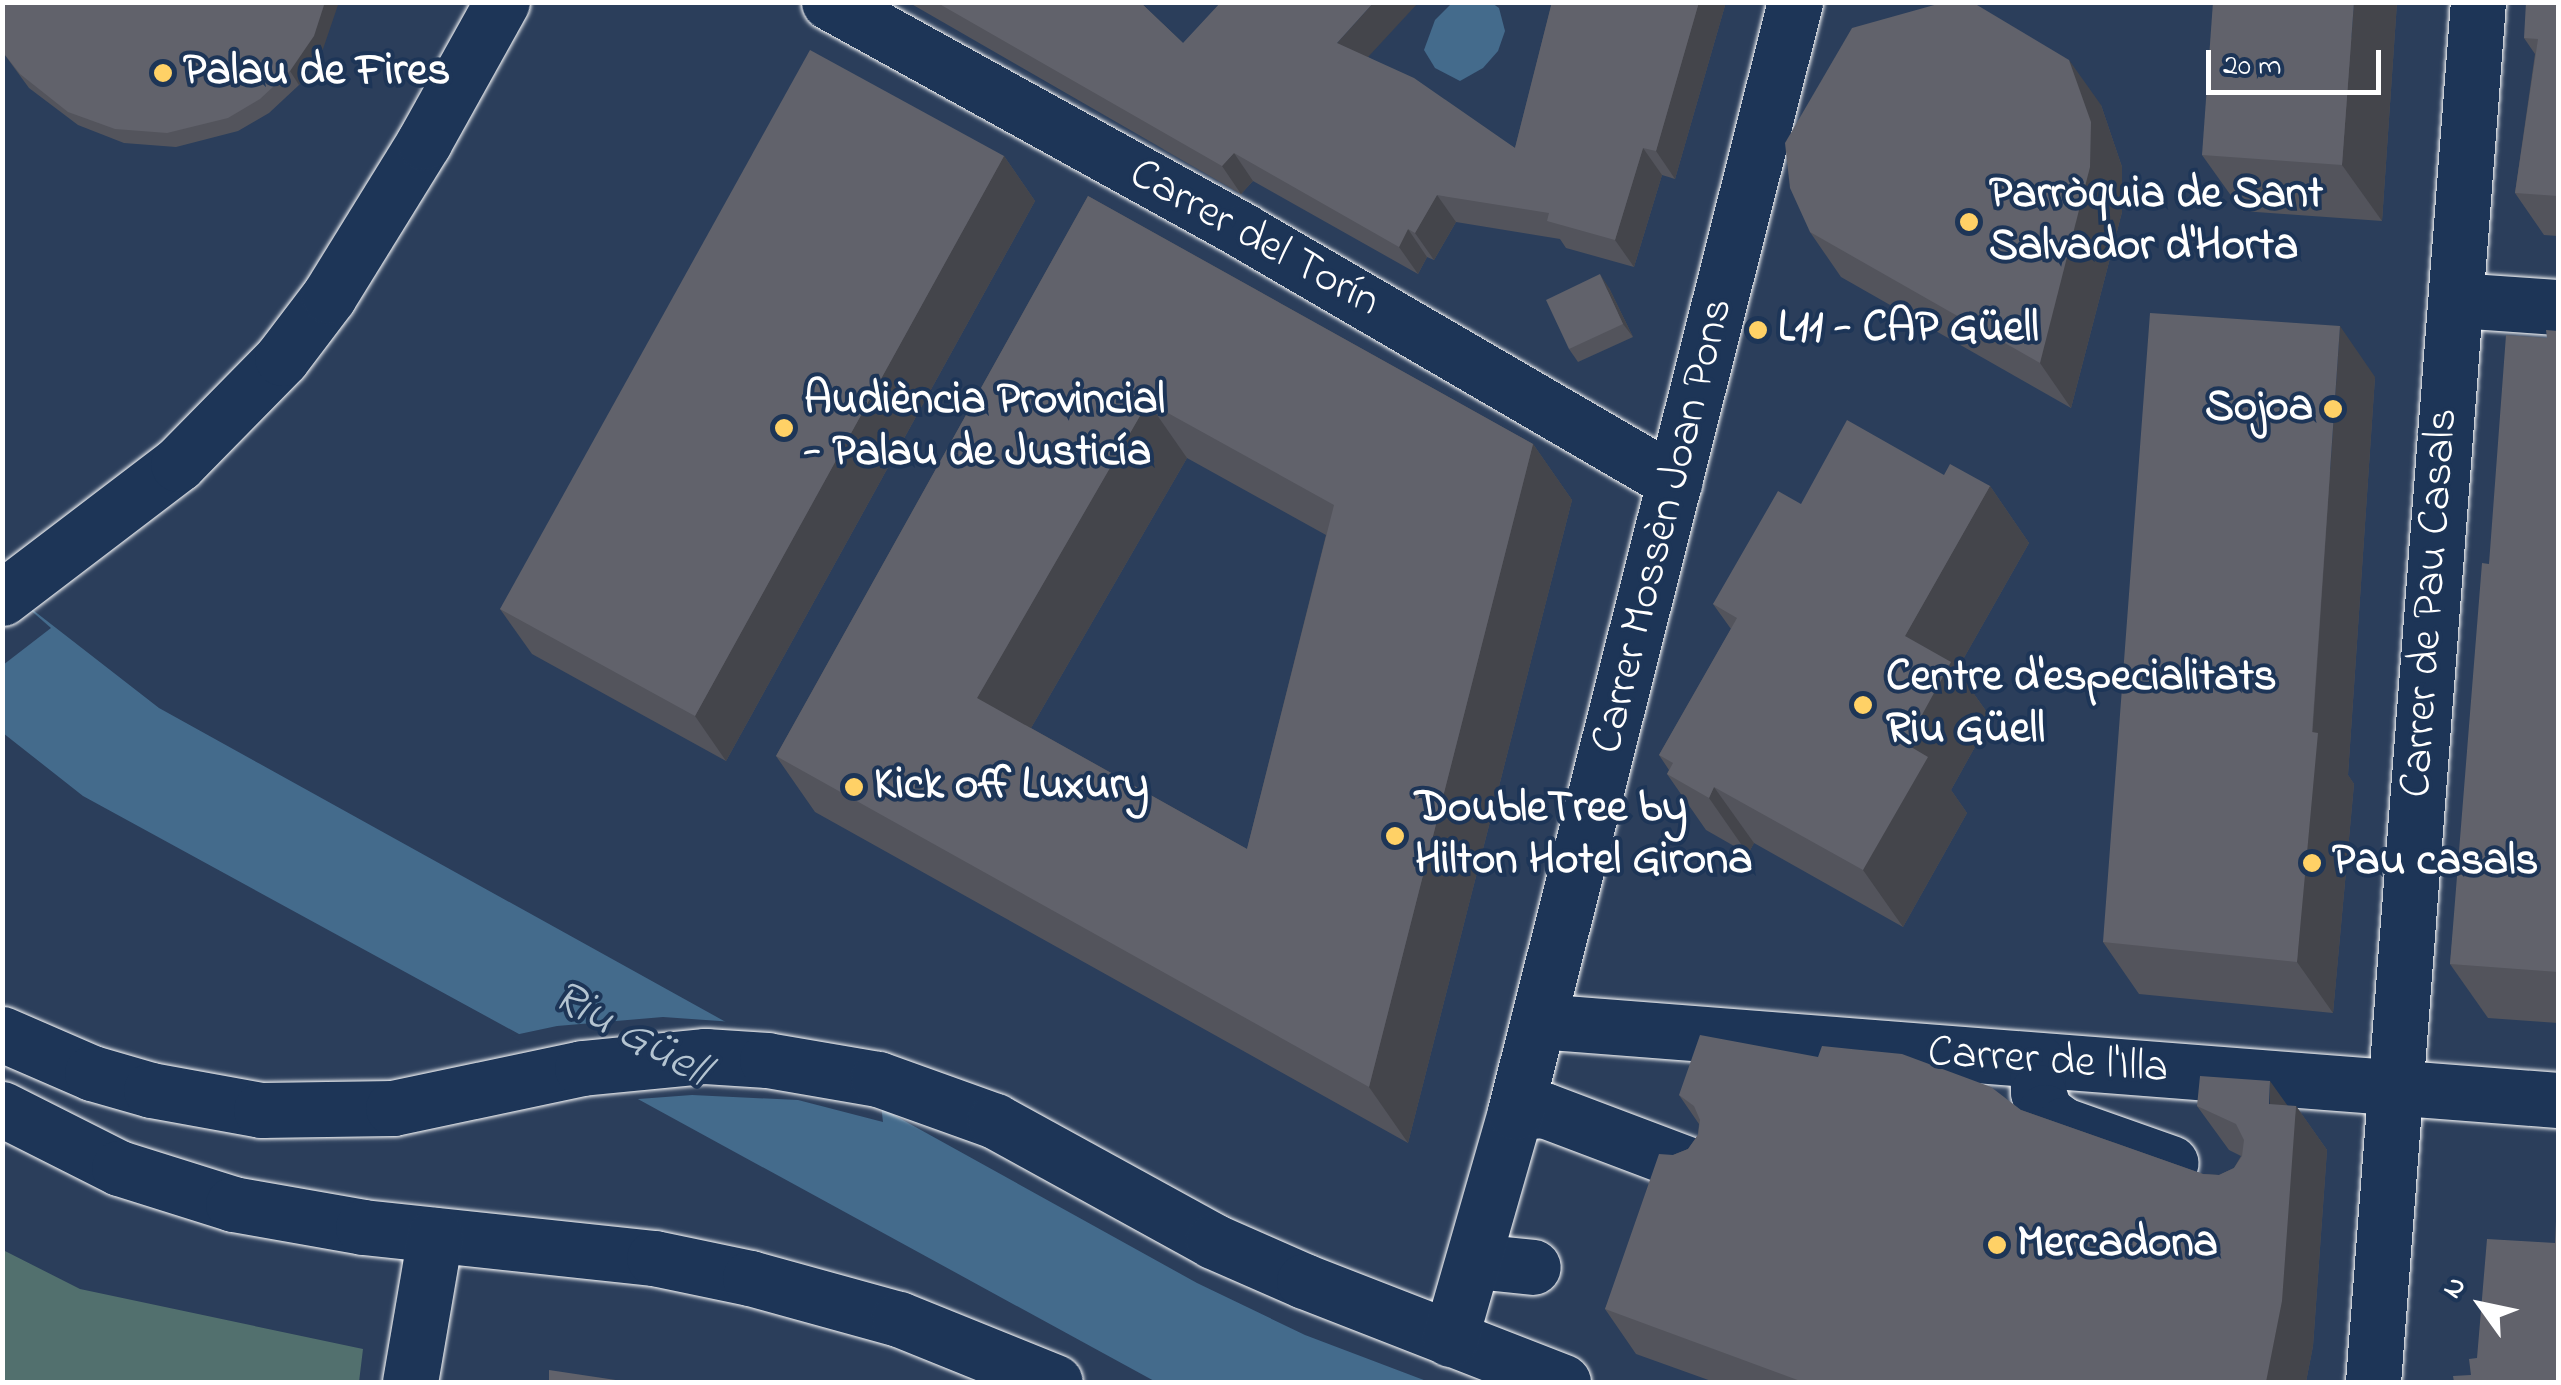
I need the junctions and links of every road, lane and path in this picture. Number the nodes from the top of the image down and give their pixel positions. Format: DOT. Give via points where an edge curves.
graph roads {
  1 [pos="502,2"];
  2 [pos="829,2"];
  3 [pos="1796,2"];
  4 [pos="2478,2"];
  5 [pos="2457,300"];
  6 [pos="2558,307"];
  7 [pos="1674,482"];
  8 [pos="10,592"];
  9 [pos="1538,1021"];
  10 [pos="2,1034"];
  11 [pos="2037,1062"];
  12 [pos="2396,1090"];
  13 [pos="2558,1100"];
  14 [pos="2,1109"];
  15 [pos="1516,1112"];
  16 [pos="1700,1168"];
  17 [pos="2226,1183"];
  18 [pos="435,1235"];
  19 [pos="1475,1262"];
  20 [pos="1533,1267"];
  21 [pos="1450,1339"];
  22 [pos="410,1382"];
  23 [pos="1054,1382"];
  24 [pos="1563,1382"];
  25 [pos="2373,1382"];
  1 -- 8 [label="street" via="329,296 282,358 178,464"];
  2 -- 7 [label="street, Carrer del Torín" via="1262,242"];
  3 -- 7 [label="street, Carrer Mossèn Joan Pons"];
  4 -- 5 [label="street, Carrer de Pau Casals"];
  5 -- 6 [label="street"];
  5 -- 12 [label="street, Carrer de Pau Casals"];
  7 -- 9 [label="street, Carrer Mossèn Joan Pons"];
  9 -- 11 [label="street, Carrer de l'Illa"];
  9 -- 15 [label="street, Carrer Mossèn Joan Pons"];
  10 -- 21 [label="street" via="136,1086 261,1110 393,1108 582,1068 705,1056 878,1079 995,1121 1214,1240"];
  11 -- 12 [label="street, Carrer de l'Illa"];
  11 -- 17 [label="street" via="2045,1112 2063,1124"];
  12 -- 13 [label="street, Carrer de l'Illa"];
  12 -- 25 [label="street, Carrer de Pau Casals"];
  14 -- 18 [label="street" via="120,1168 233,1204"];
  15 -- 16 [label="street" via="1544,1110"];
  15 -- 19 [label="street, Carrer Mossèn Joan Pons"];
  18 -- 22 [label="street"];
  18 -- 23 [label="street" via="654,1258 750,1278 899,1320"];
  19 -- 20 [label="street"];
  19 -- 21 [label="street, Carrer Mossèn Joan Pons"];
  21 -- 24 [label="street"];
}
